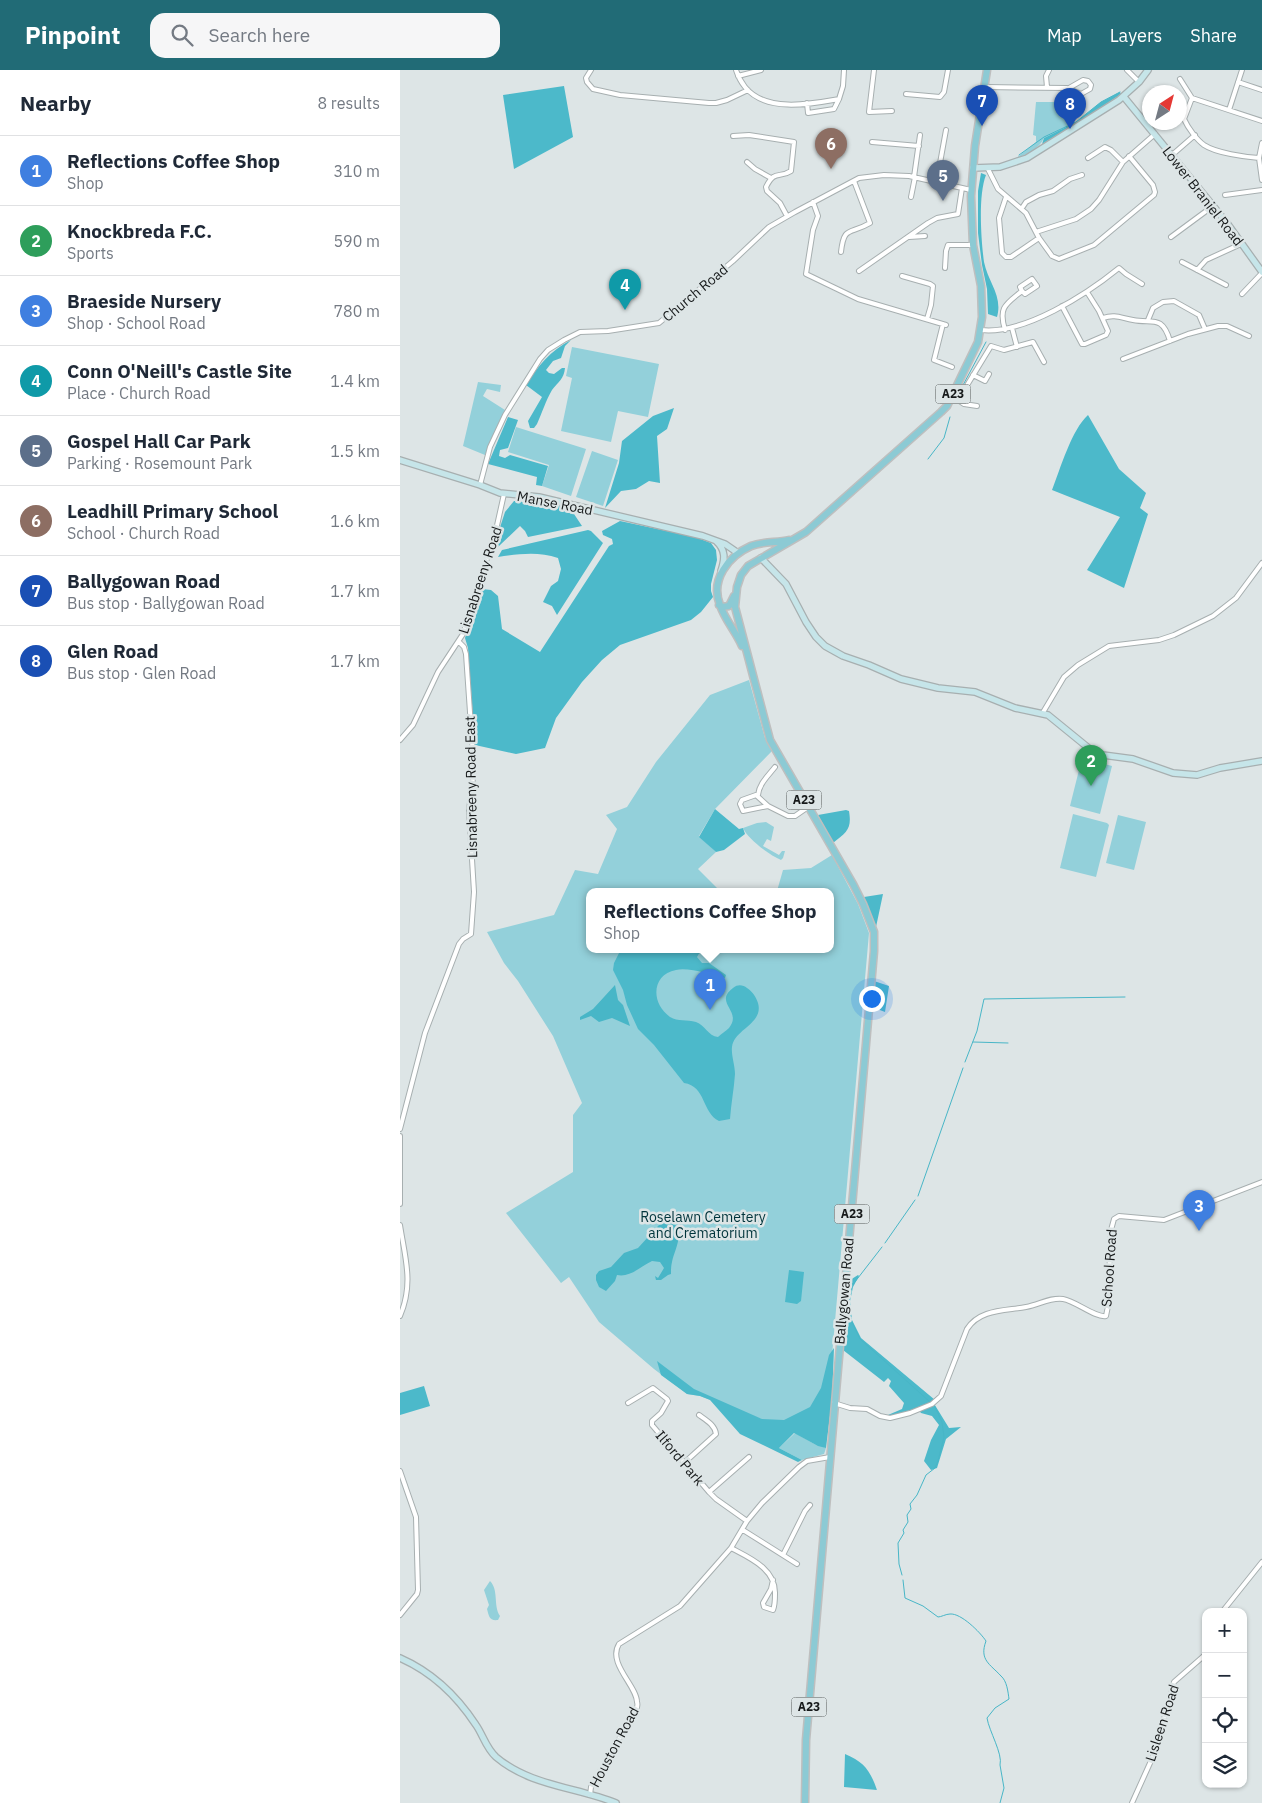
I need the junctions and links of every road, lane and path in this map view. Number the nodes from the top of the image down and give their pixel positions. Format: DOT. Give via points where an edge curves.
graph roads {
  1 [pos="591,70"];
  2 [pos="736,70"];
  3 [pos="838,70"];
  4 [pos="844,70"];
  5 [pos="874,70"];
  6 [pos="948,70"];
  7 [pos="987,70"];
  8 [pos="1049,70"];
  9 [pos="1127,70"];
  10 [pos="1148,70"];
  11 [pos="1242,70"];
  12 [pos="763,72"];
  13 [pos="738,76"];
  14 [pos="1180,78"];
  15 [pos="1139,82"];
  16 [pos="1238,82"];
  17 [pos="1183,85"];
  18 [pos="985,87"];
  19 [pos="1047,87"];
  20 [pos="1069,88"];
  21 [pos="748,90"];
  22 [pos="1262,90"];
  23 [pos="1187,92"];
  24 [pos="906,94"];
  25 [pos="1124,97"];
  26 [pos="839,98"];
  27 [pos="1192,98"];
  28 [pos="807,103"];
  29 [pos="1229,110"];
  30 [pos="892,111"];
  31 [pos="862,112"];
  32 [pos="869,112"];
  33 [pos="1262,121"];
  34 [pos="946,130"];
  35 [pos="1155,134"];
  36 [pos="920,135"];
  37 [pos="1195,135"];
  38 [pos="732,136"];
  39 [pos="872,142"];
  40 [pos="1262,143"];
  41 [pos="919,146"];
  42 [pos="1172,154"];
  43 [pos="1129,156"];
  44 [pos="1088,158"];
  45 [pos="1259,158"];
  46 [pos="748,162"];
  47 [pos="1123,162"];
  48 [pos="940,163"];
  49 [pos="973,168"];
  50 [pos="988,168"];
  51 [pos="1082,175"];
  52 [pos="915,177"];
  53 [pos="771,178"];
  54 [pos="1262,180"];
  55 [pos="854,181"];
  56 [pos="962,188"];
  57 [pos="971,190"];
  58 [pos="1262,190"];
  59 [pos="1225,195"];
  60 [pos="911,197"];
  61 [pos="1006,197"];
  62 [pos="813,202"];
  63 [pos="1213,206"];
  64 [pos="1022,208"];
  65 [pos="787,216"];
  66 [pos="876,220"];
  67 [pos="870,223"];
  68 [pos="1036,232"];
  69 [pos="925,236"];
  70 [pos="909,237"];
  71 [pos="1170,237"];
  72 [pos="1039,238"];
  73 [pos="1241,244"];
  74 [pos="973,245"];
  75 [pos="847,249"];
  76 [pos="1182,262"];
  77 [pos="945,268"];
  78 [pos="1197,270"];
  79 [pos="859,271"];
  80 [pos="907,271"];
  81 [pos="1262,273"];
  82 [pos="1139,276"];
  83 [pos="1136,280"];
  84 [pos="1142,284"];
  85 [pos="1226,286"];
  86 [pos="1022,291"];
  87 [pos="1087,292"];
  88 [pos="1242,294"];
  89 [pos="1062,306"];
  90 [pos="1103,318"];
  91 [pos="927,319"];
  92 [pos="1148,320"];
  93 [pos="1239,324"];
  94 [pos="1012,328"];
  95 [pos="1205,329"];
  96 [pos="981,330"];
  97 [pos="1005,330"];
  98 [pos="1236,330"];
  99 [pos="1249,336"];
  100 [pos="1170,341"];
  101 [pos="1017,347"];
  102 [pos="1123,360"];
  103 [pos="1044,362"];
  104 [pos="944,365"];
  105 [pos="952,367"];
  106 [pos="942,370"];
  107 [pos="973,374"];
  108 [pos="989,374"];
  109 [pos="977,406"];
  110 [pos="400,460"];
  111 [pos="480,485"];
  112 [pos="504,494"];
  113 [pos="798,537"];
  114 [pos="712,538"];
  115 [pos="741,552"];
  116 [pos="759,559"];
  117 [pos="1262,563"];
  118 [pos="721,573"];
  119 [pos="736,590"];
  120 [pos="720,605"];
  121 [pos="460,642"];
  122 [pos="748,659"];
  123 [pos="1042,714"];
  124 [pos="400,740"];
  125 [pos="1262,761"];
  126 [pos="775,767"];
  127 [pos="758,795"];
  128 [pos="768,806"];
  129 [pos="808,807"];
  130 [pos="400,1129"];
  131 [pos="400,1136"];
  132 [pos="1262,1182"];
  133 [pos="400,1204"];
  134 [pos="400,1225"];
  135 [pos="400,1316"];
  136 [pos="834,1403"];
  137 [pos="628,1404"];
  138 [pos="699,1415"];
  139 [pos="749,1457"];
  140 [pos="830,1457"];
  141 [pos="684,1463"];
  142 [pos="400,1471"];
  143 [pos="709,1492"];
  144 [pos="810,1505"];
  145 [pos="747,1521"];
  146 [pos="743,1530"];
  147 [pos="731,1548"];
  148 [pos="783,1556"];
  149 [pos="1262,1562"];
  150 [pos="797,1564"];
  151 [pos="773,1580"];
  152 [pos="1225,1608"];
  153 [pos="400,1615"];
  154 [pos="400,1658"];
  155 [pos="1202,1658"];
  156 [pos="590,1795"];
  157 [pos="616,1803"];
  158 [pos="805,1803"];
  159 [pos="1132,1803"];
  1 -- 21 [label="street" via="586,78 593,89 640,98 716,103"];
  2 -- 13 [label="street"];
  3 -- 4 [label="street"];
  4 -- 26 [label="street"];
  5 -- 32 [label="street"];
  6 -- 24 [label="street" via="940,97"];
  7 -- 18 [label="main road, Ballygowan Road / A23"];
  8 -- 19 [label="street"];
  9 -- 15 [label="street"];
  10 -- 15 [label="street"];
  11 -- 16 [label="street"];
  12 -- 13 [label="street"];
  13 -- 21 [label="street"];
  14 -- 17 [label="street"];
  15 -- 25 [label="street"];
  16 -- 22 [label="street"];
  16 -- 29 [label="street"];
  18 -- 19 [label="street"];
  18 -- 49 [label="main road, Ballygowan Road / A23"];
  19 -- 20 [label="street"];
  20 -- 20 [label="street" via="1083,94 1091,85 1083,80"];
  21 -- 28 [label="street" via="773,102"];
  23 -- 27 [label="street"];
  25 -- 35 [label="street, Lower Braniel Road"];
  25 -- 50 [label="street" via="1027,158 1008,166"];
  26 -- 28 [label="street"];
  26 -- 28 [label="street" via="834,109 828,111 808,113"];
  27 -- 29 [label="street"];
  27 -- 37 [label="street" via="1184,119"];
  29 -- 33 [label="street"];
  30 -- 32 [label="street"];
  31 -- 32 [label="street"];
  34 -- 48 [label="street"];
  35 -- 42 [label="street, Lower Braniel Road"];
  35 -- 43 [label="street"];
  36 -- 41 [label="street"];
  37 -- 42 [label="street"];
  37 -- 45 [label="street" via="1208,147 1237,156"];
  38 -- 53 [label="street" via="794,140 791,171"];
  39 -- 41 [label="street"];
  40 -- 45 [label="street"];
  41 -- 52 [label="street"];
  42 -- 63 [label="street, Lower Braniel Road"];
  43 -- 47 [label="street"];
  43 -- 72 [label="street" via="1153,185 1155,192 1152,198 1094,245 1062,258 1052,256"];
  44 -- 47 [label="street" via="1105,147"];
  45 -- 54 [label="street"];
  46 -- 53 [label="street"];
  47 -- 68 [label="street" via="1091,209 1076,219"];
  49 -- 50 [label="street"];
  49 -- 57 [label="main road, Ballygowan Road / A23"];
  50 -- 61 [label="street" via="998,189"];
  51 -- 64 [label="street" via="1026,202"];
  52 -- 55 [label="street, Church Road" via="875,175"];
  52 -- 56 [label="street, Church Road"];
  52 -- 60 [label="street"];
  53 -- 65 [label="street" via="766,190 780,202"];
  55 -- 62 [label="street, Church Road"];
  55 -- 67 [label="street"];
  56 -- 57 [label="street, Church Road"];
  56 -- 70 [label="street" via="958,214 932,220"];
  57 -- 74 [label="main road, Ballygowan Road / A23"];
  58 -- 59 [label="street"];
  61 -- 64 [label="street"];
  61 -- 72 [label="street" via="999,218 1002,253 1011,257"];
  62 -- 65 [label="street, Church Road"];
  62 -- 91 [label="street" via="818,216 806,274 858,299"];
  63 -- 71 [label="street"];
  63 -- 73 [label="street, Lower Braniel Road"];
  64 -- 68 [label="street"];
  65 -- 111 [label="street, Church Road" via="766,230 659,323 580,332 544,355 499,426"];
  66 -- 67 [label="street"];
  67 -- 75 [label="street" via="845,234 841,250"];
  68 -- 72 [label="street"];
  69 -- 70 [label="street"];
  70 -- 79 [label="street"];
  73 -- 78 [label="street" via="1210,258"];
  73 -- 81 [label="street, Lower Braniel Road"];
  74 -- 77 [label="street" via="948,245"];
  74 -- 96 [label="main road, Ballygowan Road / A23" via="982,304"];
  76 -- 78 [label="street"];
  78 -- 85 [label="street"];
  80 -- 91 [label="street" via="904,276 933,286"];
  81 -- 88 [label="street"];
  82 -- 83 [label="street"];
  83 -- 84 [label="street"];
  83 -- 87 [label="street" via="1119,268"];
  86 -- 97 [label="street" via="1004,306"];
  87 -- 89 [label="street"];
  87 -- 90 [label="street"];
  89 -- 90 [label="street" via="1082,344 1106,335 1108,331"];
  89 -- 94 [label="street"];
  90 -- 92 [label="street" via="1116,315 1137,321"];
  91 -- 104 [label="street" via="944,324 934,360"];
  92 -- 95 [label="street" via="1157,305 1174,301 1199,315"];
  92 -- 100 [label="street" via="1162,326"];
  93 -- 98 [label="street"];
  94 -- 97 [label="street"];
  94 -- 101 [label="street"];
  95 -- 98 [label="street" via="1222,325"];
  95 -- 100 [label="street"];
  96 -- 97 [label="street"];
  96 -- 113 [label="main road, Ballygowan Road / A23" via="947,406"];
  98 -- 99 [label="street"];
  100 -- 102 [label="street"];
  101 -- 103 [label="street" via="1033,342"];
  101 -- 107 [label="street" via="1004,350 991,346"];
  104 -- 105 [label="street"];
  104 -- 106 [label="street"];
  107 -- 108 [label="street" via="985,381"];
  107 -- 109 [label="street" via="958,400"];
  110 -- 111 [label="street, Manse Road"];
  111 -- 112 [label="street, Manse Road"];
  112 -- 114 [label="street, Manse Road" via="539,497"];
  112 -- 121 [label="street, Lisnabreeny Road" via="496,530"];
  113 -- 115 [label="main road, Ballygowan Road / A23" via="758,544"];
  113 -- 116 [label="main road, Ballygowan Road / A23"];
  114 -- 115 [label="street, Manse Road"];
  114 -- 118 [label="street" via="724,552"];
  115 -- 116 [label="main road" via="752,550"];
  115 -- 118 [label="main road"];
  116 -- 119 [label="main road, Ballygowan Road / A23" via="741,575"];
  116 -- 123 [label="street" via="768,564 793,594 811,630 832,650 901,679 975,692 1015,708"];
  117 -- 123 [label="street" via="1236,598 1213,616 1159,640 1109,646 1078,665 1064,677"];
  118 -- 120 [label="main road, Ballygowan Road / A23" via="717,584"];
  119 -- 120 [label="main road, A23" via="728,606"];
  119 -- 122 [label="main road, Ballygowan Road / A23" via="735,607"];
  120 -- 122 [label="main road, Ballygowan Road / A23"];
  121 -- 124 [label="street, Lisnabreeny Road" via="438,672 410,729"];
  121 -- 130 [label="street, Lisnabreeny Road East" via="466,654 474,763 469,810 474,892 472,927 471,934 459,944 425,1033"];
  122 -- 129 [label="main road, Ballygowan Road / A23" via="770,740"];
  123 -- 125 [label="street" via="1052,718 1091,750 1138,760 1173,773 1197,775"];
  126 -- 127 [label="street"];
  127 -- 128 [label="street"];
  127 -- 128 [label="street" via="742,800 743,811"];
  128 -- 129 [label="street" via="788,816 795,816"];
  129 -- 136 [label="main road, Ballygowan Road / A23" via="853,884 874,932 857,1163"];
  131 -- 133 [label="street"];
  132 -- 136 [label="street, School Road" via="1164,1220 1119,1216 1114,1219 1106,1316 1100,1317 1058,1298 987,1314 967,1328 941,1396 932,1404 890,1418 867,1409"];
  134 -- 135 [label="street" via="408,1278 406,1302"];
  136 -- 140 [label="main road, Ballygowan Road / A23"];
  137 -- 141 [label="street, Ilford Park" via="653,1388 667,1399 652,1424"];
  138 -- 141 [label="street" via="711,1423 716,1434"];
  139 -- 143 [label="street"];
  140 -- 145 [label="street, Houston Road" via="803,1463"];
  140 -- 158 [label="main road, Ballygowan Road / A23" via="806,1740"];
  141 -- 143 [label="street, Ilford Park"];
  142 -- 153 [label="street" via="416,1517 418,1590"];
  143 -- 145 [label="street, Ilford Park"];
  144 -- 148 [label="street"];
  145 -- 146 [label="street, Houston Road"];
  146 -- 147 [label="street, Houston Road"];
  146 -- 148 [label="street"];
  147 -- 151 [label="street" via="762,1567"];
  147 -- 156 [label="street, Houston Road" via="680,1606 617,1648 622,1671 638,1702"];
  148 -- 150 [label="street"];
  149 -- 152 [label="street"];
  151 -- 151 [label="street" via="776,1588 773,1610 764,1607 763,1603"];
  154 -- 156 [label="street" via="420,1668 447,1690 477,1726 496,1757 542,1782"];
  155 -- 159 [label="street, Lisleen Road" via="1174,1682 1155,1752"];
  156 -- 157 [label="street"];
}
